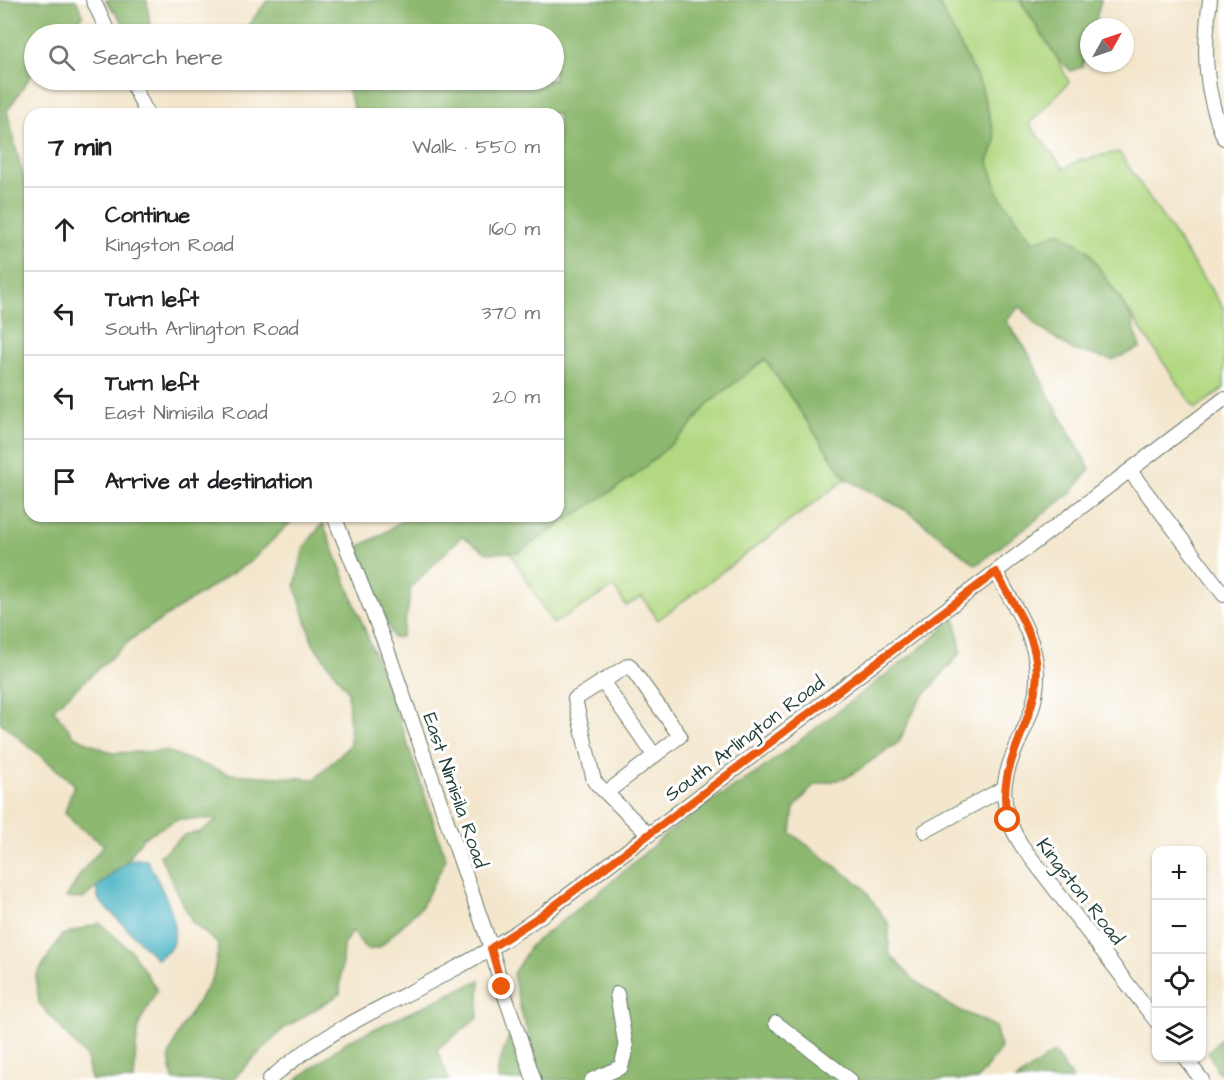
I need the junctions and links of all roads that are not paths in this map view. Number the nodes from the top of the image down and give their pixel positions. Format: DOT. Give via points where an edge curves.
graph roads {
  1 [pos="93,0"];
  2 [pos="1210,0"];
  3 [pos="104,24"];
  4 [pos="136,90"];
  5 [pos="144,108"];
  6 [pos="1224,138"];
  7 [pos="1224,399"];
  8 [pos="1130,471"];
  9 [pos="336,522"];
  10 [pos="996,572"];
  11 [pos="1224,595"];
  12 [pos="602,681"];
  13 [pos="654,755"];
  14 [pos="1004,788"];
  15 [pos="606,793"];
  16 [pos="925,831"];
  17 [pos="649,835"];
  18 [pos="491,948"];
  19 [pos="617,994"];
  20 [pos="1152,1016"];
  21 [pos="776,1023"];
  22 [pos="1188,1062"];
  23 [pos="269,1080"];
  24 [pos="534,1080"];
  25 [pos="592,1080"];
  26 [pos="850,1080"];
  27 [pos="1202,1080"];
  1 -- 3 [label="street"];
  2 -- 6 [label="street" via="1205,63 1208,91"];
  4 -- 5 [label="street"];
  7 -- 8 [label="street, South Arlington Road"];
  8 -- 10 [label="street, South Arlington Road"];
  8 -- 11 [label="street"];
  9 -- 18 [label="street, East Nimisila Road" via="386,646"];
  10 -- 14 [label="street, Kingston Road" via="1028,635 1037,675 1032,705 1012,754"];
  10 -- 17 [label="street, South Arlington Road"];
  12 -- 13 [label="street"];
  12 -- 13 [label="street" via="629,665 680,736"];
  12 -- 15 [label="street" via="575,699 594,781"];
  13 -- 15 [label="street"];
  14 -- 16 [label="street"];
  14 -- 20 [label="street, Kingston Road" via="1005,811 1022,846"];
  15 -- 17 [label="street"];
  17 -- 18 [label="street, South Arlington Road"];
  18 -- 23 [label="street, South Arlington Road" via="316,1042"];
  18 -- 24 [label="street, East Nimisila Road"];
  19 -- 25 [label="street" via="626,1048 621,1067"];
  21 -- 26 [label="street"];
  22 -- 27 [label="street"];
}
